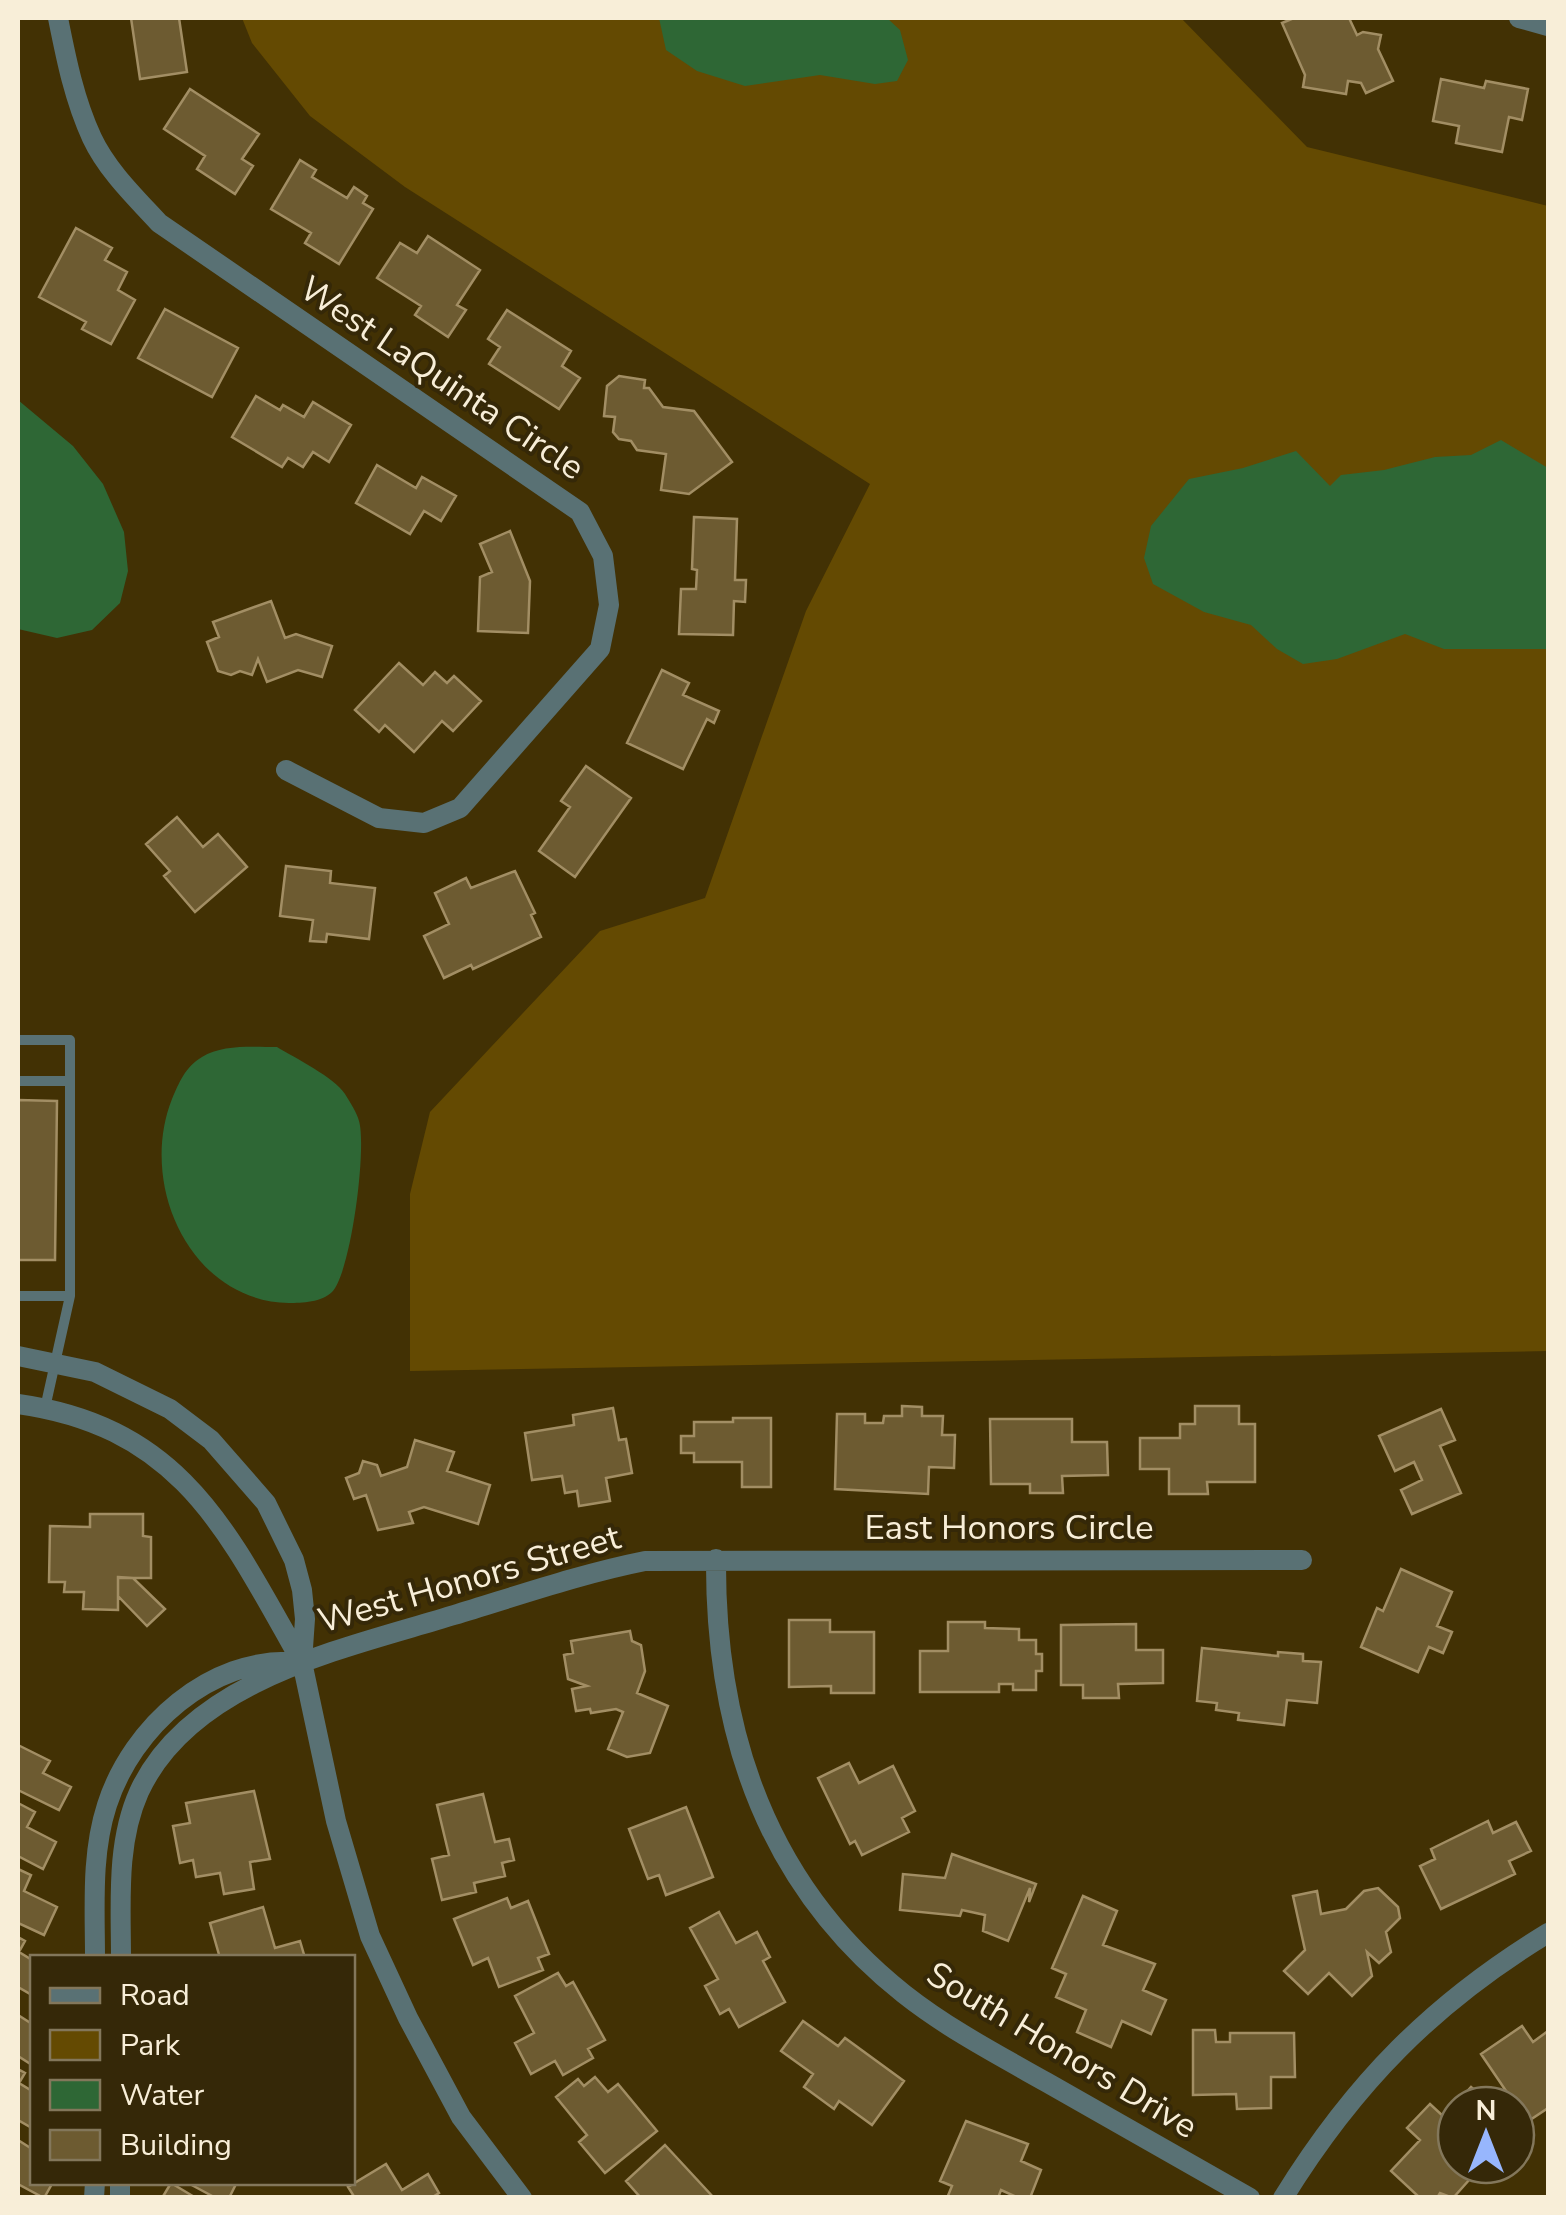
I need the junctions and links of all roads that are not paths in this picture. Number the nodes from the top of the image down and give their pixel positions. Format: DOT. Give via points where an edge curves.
graph roads {
  1 [pos="58,18"];
  2 [pos="1519,18"];
  3 [pos="1548,26"];
  4 [pos="286,770"];
  5 [pos="18,1040"];
  6 [pos="18,1081"];
  7 [pos="70,1081"];
  8 [pos="18,1296"];
  9 [pos="70,1296"];
  10 [pos="18,1356"];
  11 [pos="56,1362"];
  12 [pos="18,1404"];
  13 [pos="45,1408"];
  14 [pos="716,1559"];
  15 [pos="1302,1560"];
  16 [pos="302,1662"];
  17 [pos="1548,1933"];
  18 [pos="95,1955"];
  19 [pos="120,1955"];
  20 [pos="522,2198"];
  21 [pos="1250,2198"];
  22 [pos="1284,2198"];
  1 -- 4 [label="street, West LaQuinta Circle" via="93,140 159,223 580,512 603,556 608,605 600,650 460,808 424,823 380,818"];
  2 -- 3 [label="street"];
  5 -- 7 [label="lane" via="70,1040"];
  6 -- 7 [label="lane"];
  7 -- 9 [label="lane"];
  8 -- 9 [label="lane"];
  9 -- 11 [label="lane"];
  10 -- 11 [label="street"];
  11 -- 13 [label="lane"];
  11 -- 16 [label="street" via="94,1372 170,1409 240,1471 266,1503 294,1560 305,1619"];
  12 -- 13 [label="street"];
  13 -- 16 [label="street" via="123,1436 184,1480 230,1536"];
  14 -- 15 [label="street, East Honors Circle"];
  14 -- 16 [label="street, West Honors Street" via="619,1566"];
  14 -- 21 [label="street, South Honors Drive" via="718,1650 733,1729 762,1812 820,1908 905,1996"];
  16 -- 18 [label="street" via="274,1661 210,1682 166,1714 134,1751 117,1779 100,1835"];
  16 -- 19 [label="street" via="195,1722 140,1790 122,1861"];
  16 -- 20 [label="street" via="336,1821 370,1936 461,2117"];
  17 -- 22 [label="street" via="1467,1989 1383,2062"];
}
